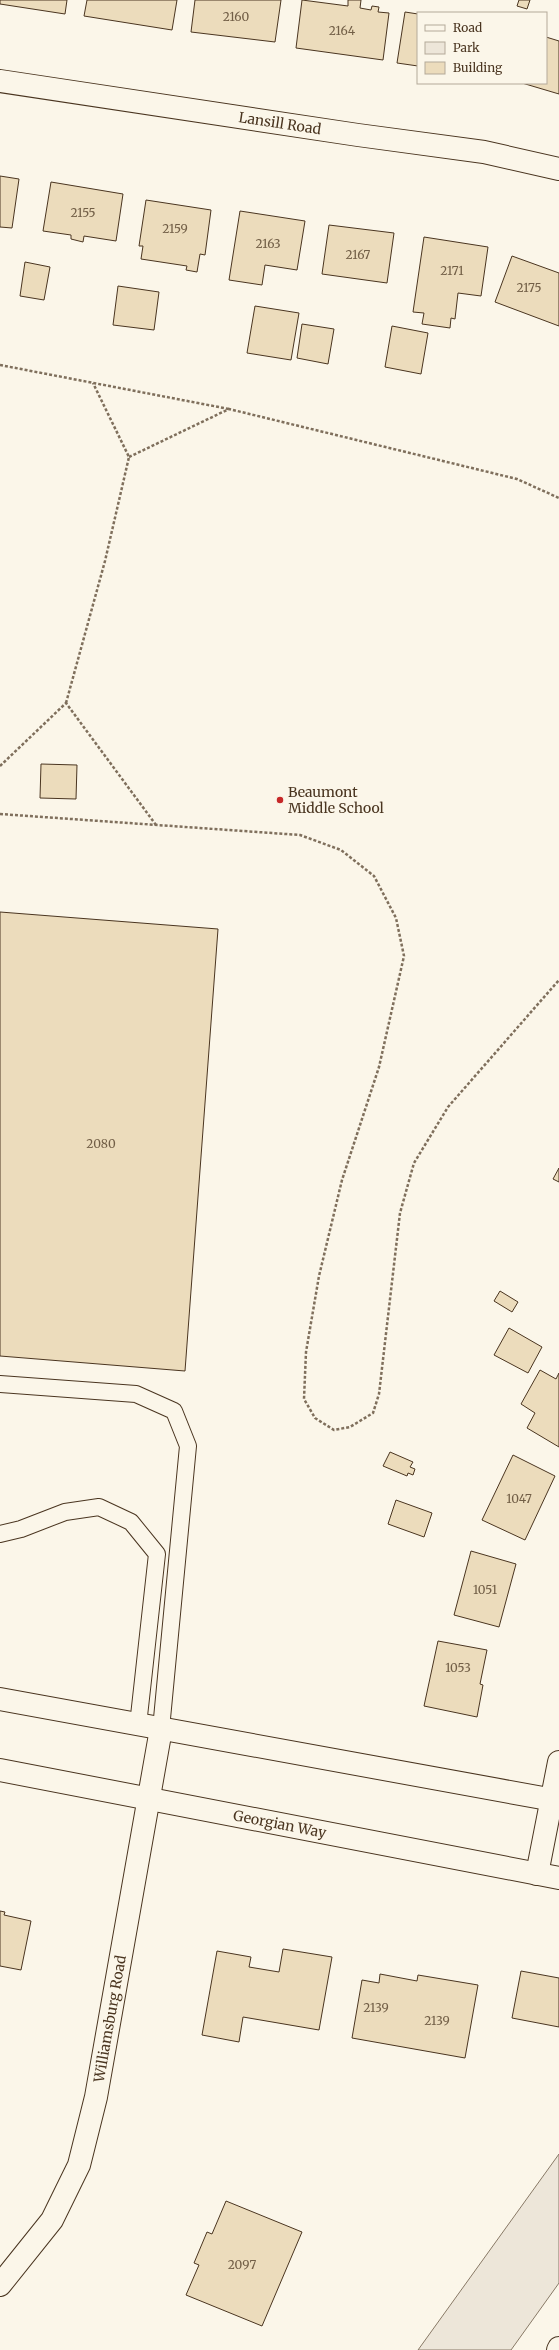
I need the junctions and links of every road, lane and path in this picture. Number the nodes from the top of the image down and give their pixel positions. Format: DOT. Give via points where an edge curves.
graph roads {
  1 [pos="0,81"];
  2 [pos="559,169"];
  3 [pos="0,365"];
  4 [pos="93,383"];
  5 [pos="229,409"];
  6 [pos="129,457"];
  7 [pos="559,498"];
  8 [pos="66,703"];
  9 [pos="0,766"];
  10 [pos="0,814"];
  11 [pos="156,825"];
  12 [pos="559,980"];
  13 [pos="0,1384"];
  14 [pos="0,1534"];
  15 [pos="0,1699"];
  16 [pos="138,1725"];
  17 [pos="161,1729"];
  18 [pos="559,1762"];
  19 [pos="0,1770"];
  20 [pos="150,1799"];
  21 [pos="555,1800"];
  22 [pos="537,1874"];
  23 [pos="559,1878"];
  24 [pos="0,2285"];
  1 -- 2 [label="street, Lansill Road" via="484,152 520,158"];
  3 -- 4 [label="path"];
  4 -- 5 [label="path"];
  4 -- 6 [label="path"];
  5 -- 6 [label="path"];
  5 -- 7 [label="path" via="516,479"];
  6 -- 8 [label="path" via="105,561"];
  8 -- 9 [label="path"];
  8 -- 11 [label="path"];
  10 -- 11 [label="path"];
  11 -- 12 [label="path" via="300,835 341,850 374,876 396,918 404,956 379,1067 342,1180 318,1276 306,1352 304,1399 315,1418 334,1430 350,1427 373,1413 379,1394 400,1212 414,1163 448,1107"];
  13 -- 17 [label="lane" via="136,1394 174,1411 188,1446"];
  14 -- 16 [label="lane" via="65,1512 98,1507 131,1522 157,1554"];
  15 -- 16 [label="street"];
  16 -- 17 [label="street"];
  17 -- 20 [label="street, Williamsburg Road"];
  17 -- 21 [label="street"];
  18 -- 21 [label="street"];
  19 -- 20 [label="street, Georgian Way"];
  20 -- 22 [label="street, Georgian Way"];
  20 -- 24 [label="street, Williamsburg Road" via="96,2097 79,2165 52,2220"];
  21 -- 22 [label="street"];
  22 -- 23 [label="street, Georgian Way"];
}
